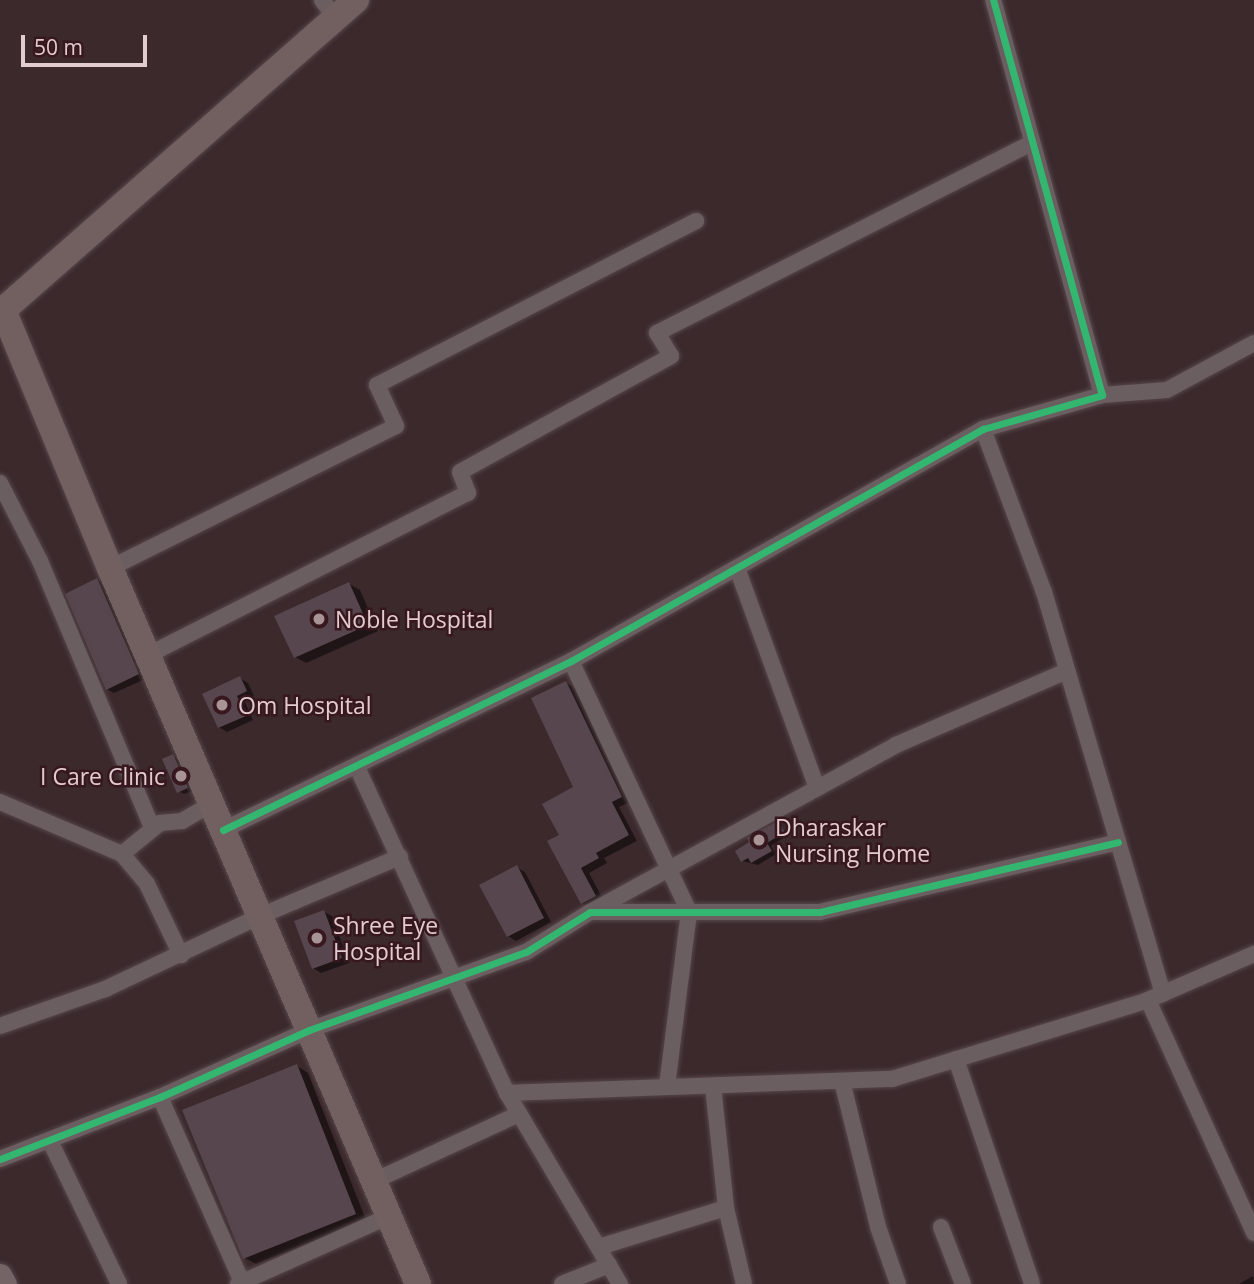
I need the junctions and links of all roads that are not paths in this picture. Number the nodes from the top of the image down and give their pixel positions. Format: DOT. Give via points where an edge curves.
graph roads {
  1 [pos="356,0"];
  2 [pos="993,0"];
  3 [pos="329,8"];
  4 [pos="1032,143"];
  5 [pos="696,221"];
  6 [pos="1,309"];
  7 [pos="1254,343"];
  8 [pos="1102,395"];
  9 [pos="983,429"];
  10 [pos="0,483"];
  11 [pos="110,568"];
  12 [pos="737,568"];
  13 [pos="148,655"];
  14 [pos="570,661"];
  15 [pos="1067,671"];
  16 [pos="357,766"];
  17 [pos="817,788"];
  18 [pos="0,802"];
  19 [pos="212,804"];
  20 [pos="152,827"];
  21 [pos="223,830"];
  22 [pos="1118,842"];
  23 [pos="122,854"];
  24 [pos="400,858"];
  25 [pos="670,869"];
  26 [pos="590,912"];
  27 [pos="689,912"];
  28 [pos="260,916"];
  29 [pos="1254,954"];
  30 [pos="181,955"];
  31 [pos="456,977"];
  32 [pos="1155,997"];
  33 [pos="0,1026"];
  34 [pos="309,1030"];
  35 [pos="956,1059"];
  36 [pos="842,1081"];
  37 [pos="713,1086"];
  38 [pos="667,1087"];
  39 [pos="507,1094"];
  40 [pos="160,1097"];
  41 [pos="519,1114"];
  42 [pos="50,1141"];
  43 [pos="0,1159"];
  44 [pos="374,1181"];
  45 [pos="726,1208"];
  46 [pos="389,1216"];
  47 [pos="941,1227"];
  48 [pos="1254,1233"];
  49 [pos="599,1247"];
  50 [pos="610,1265"];
  51 [pos="0,1275"];
  52 [pos="240,1283"];
  53 [pos="5,1284"];
  54 [pos="119,1284"];
  55 [pos="418,1284"];
  56 [pos="562,1284"];
  57 [pos="620,1284"];
  58 [pos="744,1284"];
  59 [pos="898,1284"];
  60 [pos="962,1284"];
  61 [pos="1032,1284"];
  1 -- 3 [label="main road"];
  2 -- 4 [label="street"];
  3 -- 6 [label="main road"];
  4 -- 8 [label="street"];
  4 -- 13 [label="street" via="657,333 671,356 460,472 468,494"];
  5 -- 11 [label="street" via="377,385 396,426"];
  6 -- 11 [label="main road"];
  7 -- 8 [label="street" via="1167,390"];
  8 -- 9 [label="street"];
  9 -- 12 [label="street"];
  9 -- 15 [label="street" via="1044,592"];
  10 -- 20 [label="street" via="40,561"];
  11 -- 13 [label="main road"];
  12 -- 14 [label="street"];
  12 -- 17 [label="street"];
  13 -- 19 [label="main road"];
  14 -- 16 [label="street"];
  14 -- 25 [label="street"];
  15 -- 17 [label="street" via="896,745"];
  15 -- 22 [label="street"];
  16 -- 21 [label="street"];
  16 -- 24 [label="street"];
  17 -- 25 [label="street"];
  18 -- 23 [label="street"];
  19 -- 20 [label="street" via="182,821"];
  19 -- 21 [label="main road"];
  20 -- 23 [label="street"];
  21 -- 28 [label="main road"];
  22 -- 27 [label="street" via="820,912"];
  22 -- 32 [label="street"];
  23 -- 30 [label="street" via="147,884"];
  24 -- 28 [label="street"];
  24 -- 31 [label="street"];
  25 -- 26 [label="street"];
  25 -- 27 [label="street"];
  26 -- 27 [label="street"];
  26 -- 31 [label="street" via="526,952"];
  27 -- 38 [label="street"];
  28 -- 30 [label="street"];
  28 -- 34 [label="main road"];
  29 -- 32 [label="street"];
  30 -- 33 [label="street" via="105,989"];
  31 -- 34 [label="street"];
  31 -- 39 [label="street"];
  32 -- 35 [label="street"];
  32 -- 48 [label="street"];
  34 -- 40 [label="street"];
  34 -- 44 [label="main road"];
  35 -- 36 [label="street" via="892,1079"];
  35 -- 61 [label="street"];
  36 -- 37 [label="street"];
  36 -- 59 [label="street" via="878,1227"];
  37 -- 38 [label="street"];
  37 -- 45 [label="street"];
  38 -- 39 [label="street"];
  39 -- 41 [label="street"];
  40 -- 42 [label="street"];
  40 -- 52 [label="street"];
  41 -- 44 [label="street"];
  41 -- 49 [label="street"];
  42 -- 43 [label="street"];
  42 -- 54 [label="street"];
  44 -- 46 [label="main road"];
  45 -- 49 [label="street"];
  45 -- 58 [label="street"];
  46 -- 52 [label="street"];
  46 -- 55 [label="main road"];
  47 -- 60 [label="street"];
  49 -- 50 [label="street"];
  50 -- 56 [label="street"];
  50 -- 57 [label="street"];
  51 -- 53 [label="street"];
}
